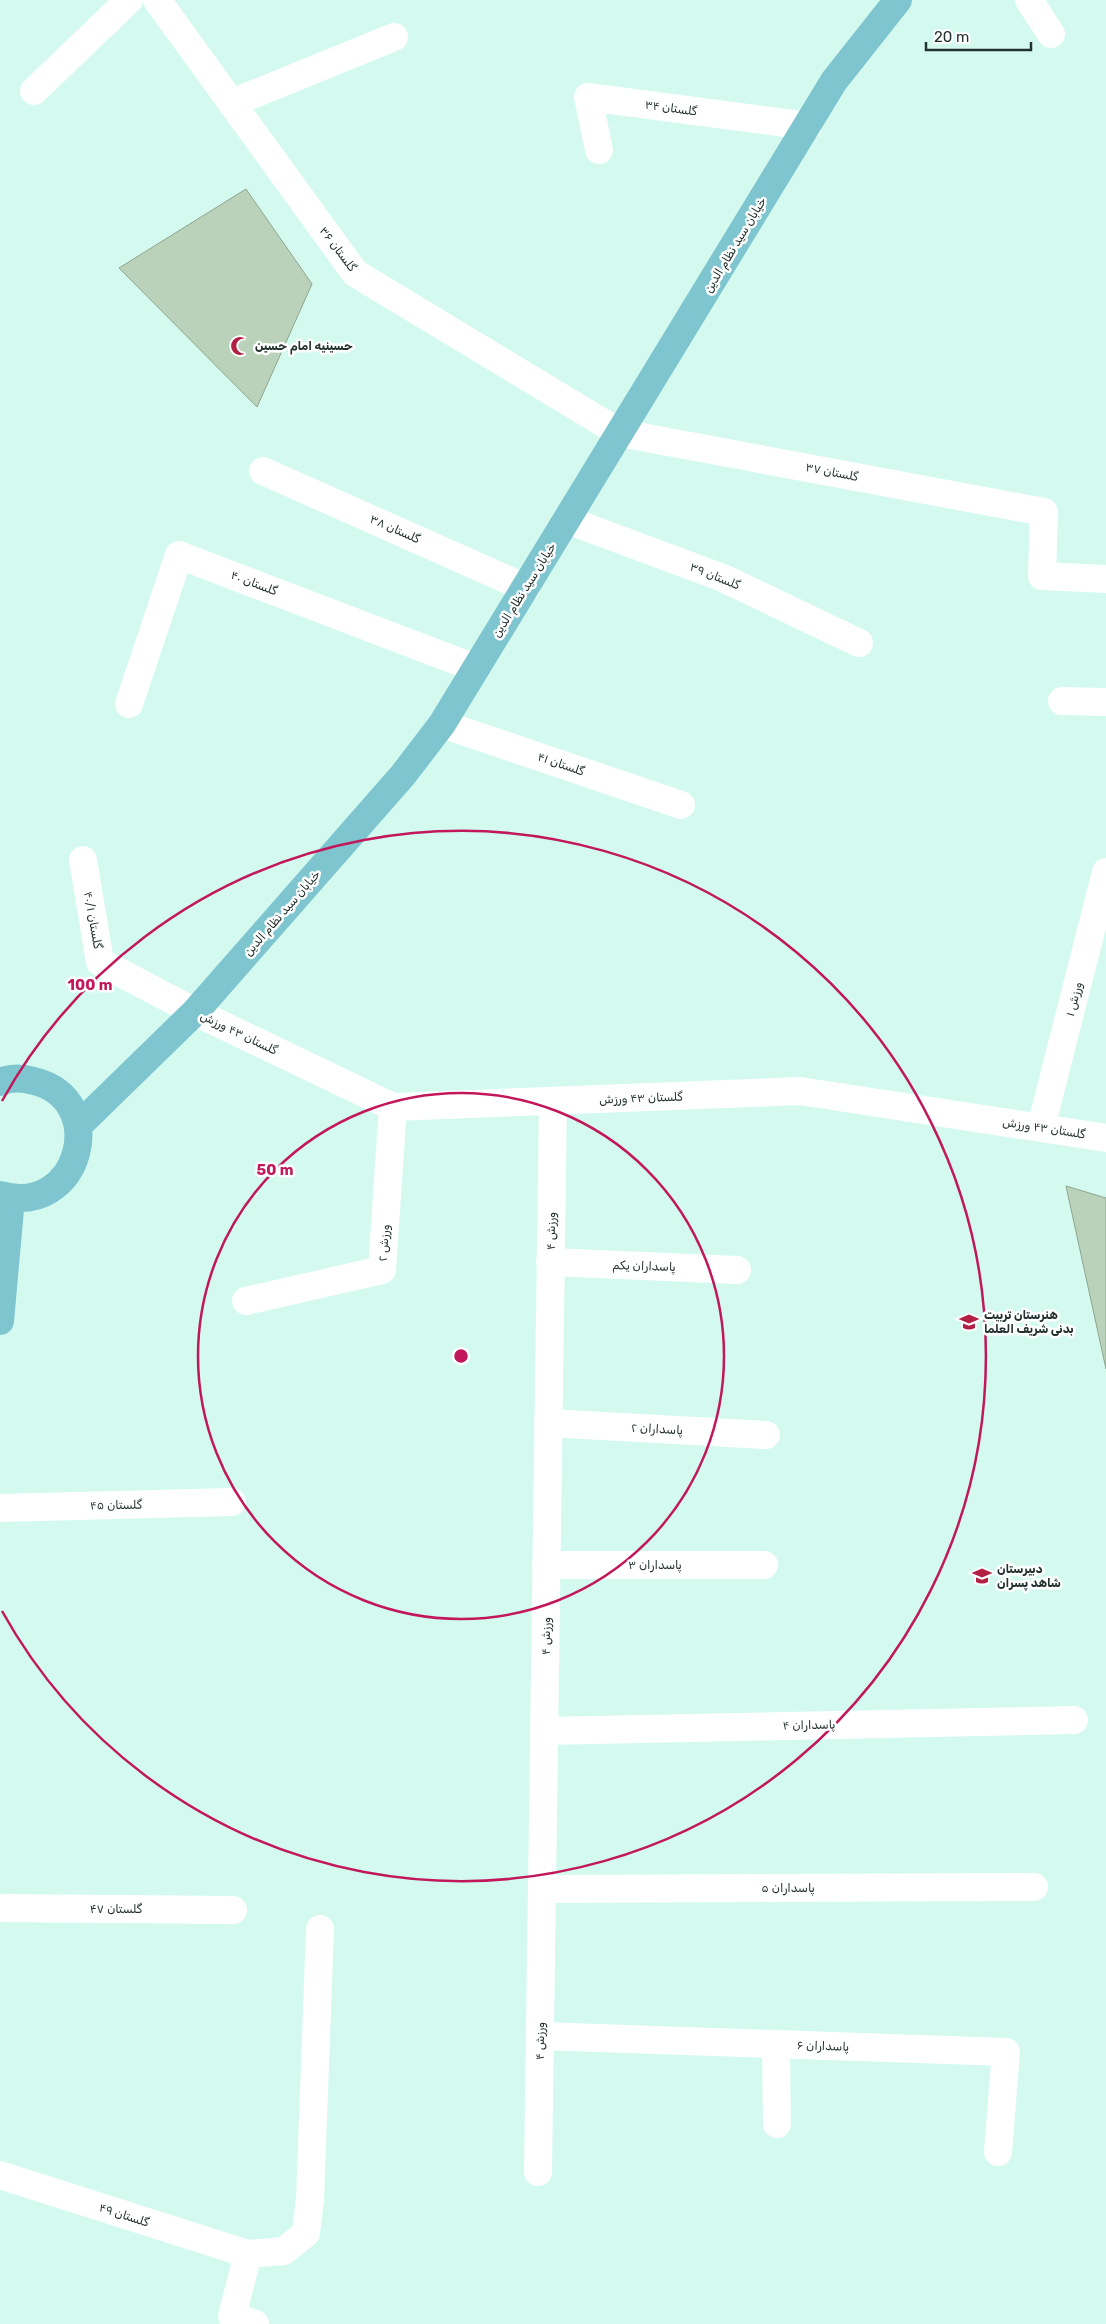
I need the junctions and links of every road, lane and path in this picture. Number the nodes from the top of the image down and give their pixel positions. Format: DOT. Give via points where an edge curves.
graph roads {
  1 [pos="128,0"];
  2 [pos="157,0"];
  3 [pos="898,0"];
  4 [pos="1029,0"];
  5 [pos="1051,34"];
  6 [pos="394,37"];
  7 [pos="34,91"];
  8 [pos="232,102"];
  9 [pos="808,126"];
  10 [pos="598,150"];
  11 [pos="620,433"];
  12 [pos="264,471"];
  13 [pos="568,520"];
  14 [pos="1106,580"];
  15 [pos="526,588"];
  16 [pos="859,643"];
  17 [pos="474,668"];
  18 [pos="1062,701"];
  19 [pos="1106,702"];
  20 [pos="129,704"];
  21 [pos="442,724"];
  22 [pos="681,805"];
  23 [pos="82,860"];
  24 [pos="1106,872"];
  25 [pos="195,1012"];
  26 [pos="0,1082"];
  27 [pos="553,1101"];
  28 [pos="393,1107"];
  29 [pos="78,1126"];
  30 [pos="1041,1126"];
  31 [pos="1106,1138"];
  32 [pos="6,1197"];
  33 [pos="550,1262"];
  34 [pos="738,1270"];
  35 [pos="246,1301"];
  36 [pos="0,1321"];
  37 [pos="548,1423"];
  38 [pos="766,1435"];
  39 [pos="232,1502"];
  40 [pos="0,1508"];
  41 [pos="546,1565"];
  42 [pos="764,1565"];
  43 [pos="1074,1720"];
  44 [pos="544,1731"];
  45 [pos="1034,1887"];
  46 [pos="542,1889"];
  47 [pos="0,1908"];
  48 [pos="233,1910"];
  49 [pos="320,1929"];
  50 [pos="540,2036"];
  51 [pos="776,2044"];
  52 [pos="777,2124"];
  53 [pos="998,2152"];
  54 [pos="538,2172"];
  55 [pos="0,2175"];
  56 [pos="248,2254"];
  57 [pos="239,2321"];
  1 -- 7 [label="street"];
  2 -- 8 [label="street, گلستان ۳۶"];
  3 -- 9 [label="main road, خیابان سید نظام الدین" via="834,80"];
  4 -- 5 [label="street"];
  6 -- 8 [label="street"];
  8 -- 11 [label="street, گلستان ۳۶" via="355,273"];
  9 -- 10 [label="street, گلستان ۳۴" via="588,97"];
  9 -- 11 [label="main road, خیابان سید نظام الدین"];
  11 -- 13 [label="main road, خیابان سید نظام الدین"];
  11 -- 14 [label="street, گلستان ۳۷" via="1044,512 1042,576"];
  12 -- 15 [label="street, گلستان ۳۸"];
  13 -- 15 [label="main road, خیابان سید نظام الدین"];
  13 -- 16 [label="street, گلستان ۳۹" via="723,578"];
  15 -- 17 [label="main road, خیابان سید نظام الدین"];
  17 -- 20 [label="street, گلستان ۴۰" via="179,555"];
  17 -- 21 [label="main road, خیابان سید نظام الدین"];
  18 -- 19 [label="street"];
  21 -- 22 [label="street, گلستان ۴۱"];
  21 -- 25 [label="main road, خیابان سید نظام الدین" via="403,775"];
  23 -- 25 [label="street, گلستان ۴۰/۱" via="100,962"];
  24 -- 30 [label="street, ورزش ۱"];
  25 -- 28 [label="street, گلستان ۴۳ ورزش"];
  25 -- 29 [label="main road, خیابان سید نظام الدین"];
  26 -- 29 [label="main road" via="24,1078 43,1083 59,1093 71,1108"];
  27 -- 28 [label="street, گلستان ۴۳ ورزش"];
  27 -- 30 [label="street, گلستان ۴۳ ورزش" via="800,1091"];
  27 -- 33 [label="street, ورزش ۴"];
  28 -- 35 [label="street, ورزش ۲" via="382,1270"];
  29 -- 32 [label="main road" via="79,1145 74,1163 63,1179 48,1191 30,1198"];
  30 -- 31 [label="street, گلستان ۴۳ ورزش"];
  32 -- 36 [label="main road"];
  33 -- 34 [label="street, پاسداران یکم"];
  33 -- 37 [label="street, ورزش ۴"];
  37 -- 38 [label="street, پاسداران ۲"];
  37 -- 41 [label="street, ورزش ۴"];
  39 -- 40 [label="street, گلستان ۴۵"];
  41 -- 42 [label="street, پاسداران ۳"];
  41 -- 44 [label="street, ورزش ۴"];
  43 -- 44 [label="street, پاسداران ۴"];
  44 -- 46 [label="street, ورزش ۴"];
  45 -- 46 [label="street, پاسداران ۵"];
  46 -- 50 [label="street, ورزش ۴"];
  47 -- 48 [label="street, گلستان ۴۷"];
  49 -- 56 [label="street" via="306,2233 284,2251"];
  50 -- 51 [label="street, پاسداران ۶"];
  50 -- 54 [label="street, ورزش ۴"];
  51 -- 52 [label="street"];
  51 -- 53 [label="street, پاسداران ۶" via="1006,2052"];
  55 -- 56 [label="street, گلستان ۴۹"];
  56 -- 57 [label="street"];
}
